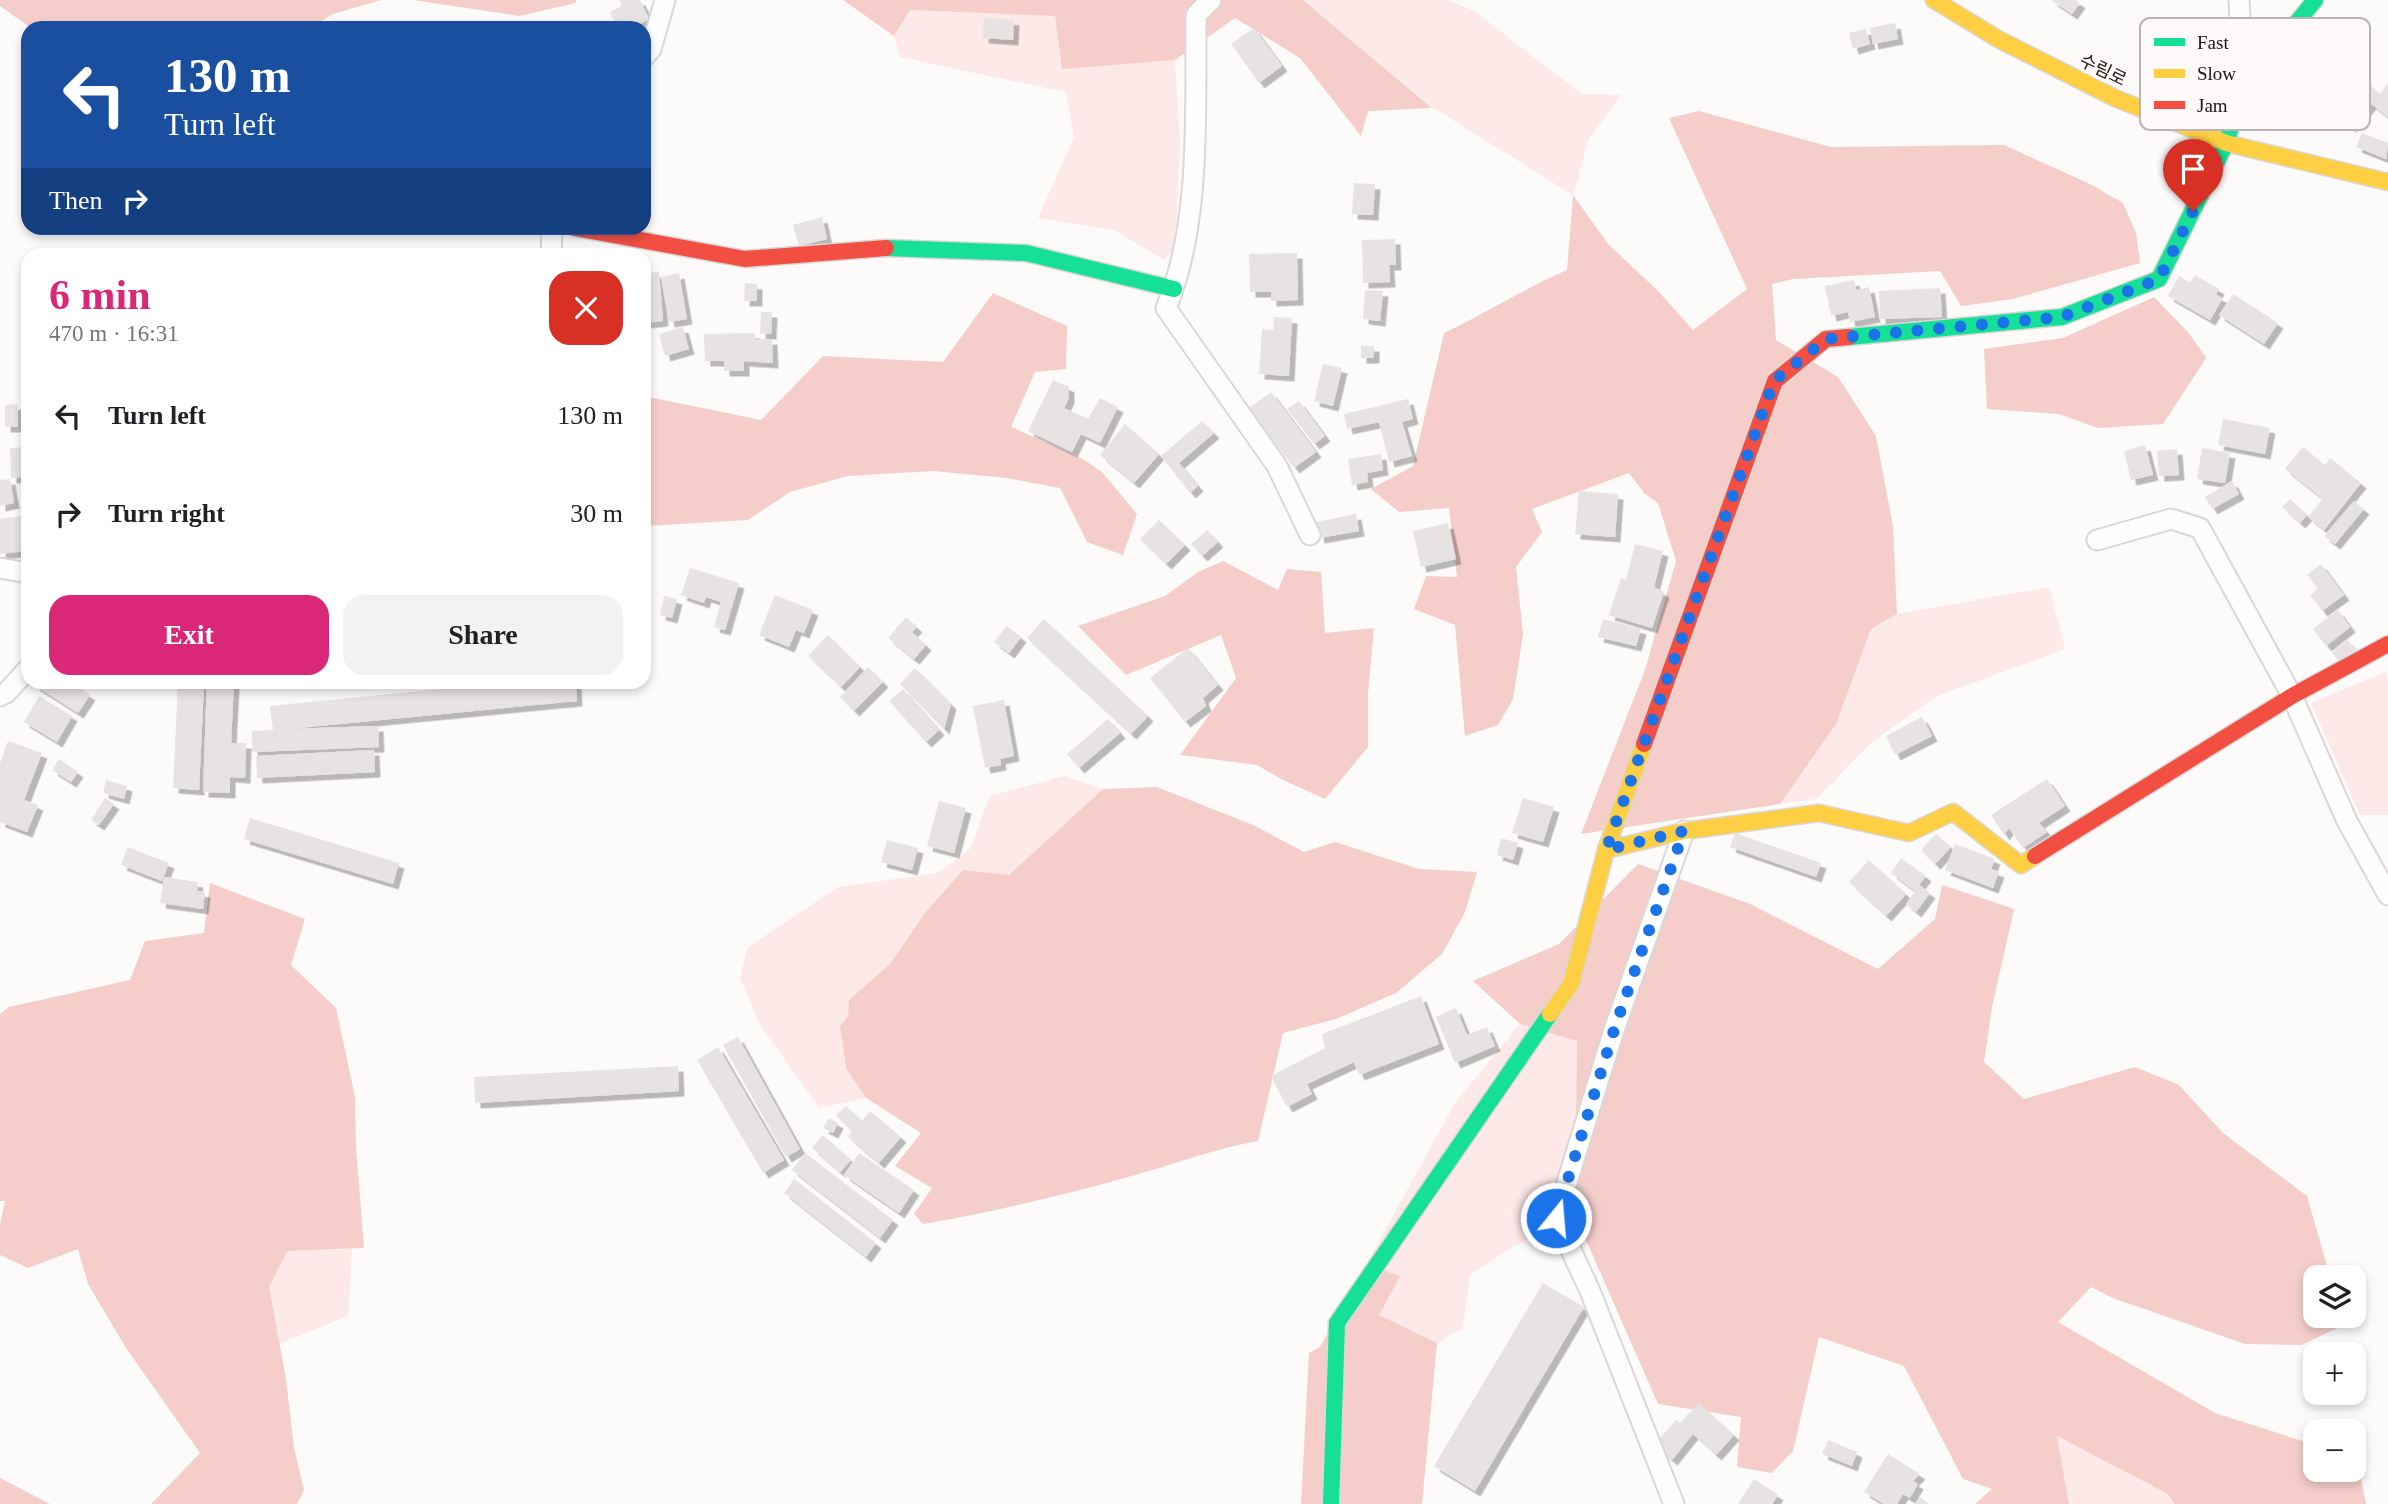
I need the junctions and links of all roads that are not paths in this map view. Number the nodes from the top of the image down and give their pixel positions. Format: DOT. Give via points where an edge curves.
graph roads {
  1 [pos="665,0"];
  2 [pos="1211,0"];
  3 [pos="1934,0"];
  4 [pos="2239,0"];
  5 [pos="2315,0"];
  6 [pos="2240,18"];
  7 [pos="2300,18"];
  8 [pos="651,50"];
  9 [pos="2140,108"];
  10 [pos="2195,130"];
  11 [pos="2231,130"];
  12 [pos="2227,143"];
  13 [pos="2388,182"];
  14 [pos="612,235"];
  15 [pos="1174,289"];
  16 [pos="1310,536"];
  17 [pos="2097,540"];
  18 [pos="0,568"];
  19 [pos="21,572"];
  20 [pos="2388,643"];
  21 [pos="21,677"];
  22 [pos="0,696"];
  23 [pos="2292,696"];
  24 [pos="1684,831"];
  25 [pos="1606,850"];
  26 [pos="2388,895"];
  27 [pos="1331,1504"];
  28 [pos="1674,1504"];
  1 -- 8 [label="street"];
  2 -- 15 [label="street" via="1196,15 1188,233"];
  3 -- 9 [label="street, 수림로" via="1997,39"];
  4 -- 6 [label="street"];
  5 -- 7 [label="street"];
  10 -- 12 [label="street, 수림로"];
  11 -- 12 [label="street"];
  12 -- 13 [label="street, 수림로"];
  12 -- 25 [label="street" via="2159,279 2062,317 1826,339 1774,381"];
  14 -- 15 [label="street" via="745,260 883,248 1026,253"];
  15 -- 16 [label="street" via="1167,308 1277,466"];
  17 -- 23 [label="street" via="2171,519 2200,528"];
  18 -- 19 [label="street"];
  20 -- 23 [label="street"];
  21 -- 22 [label="street"];
  23 -- 24 [label="street" via="2021,865 1953,812 1909,833 1819,813"];
  23 -- 26 [label="street" via="2347,821"];
  24 -- 25 [label="street"];
  24 -- 28 [label="street" via="1614,1030 1556,1218 1590,1291"];
  25 -- 27 [label="street" via="1572,984 1336,1323"];
}
